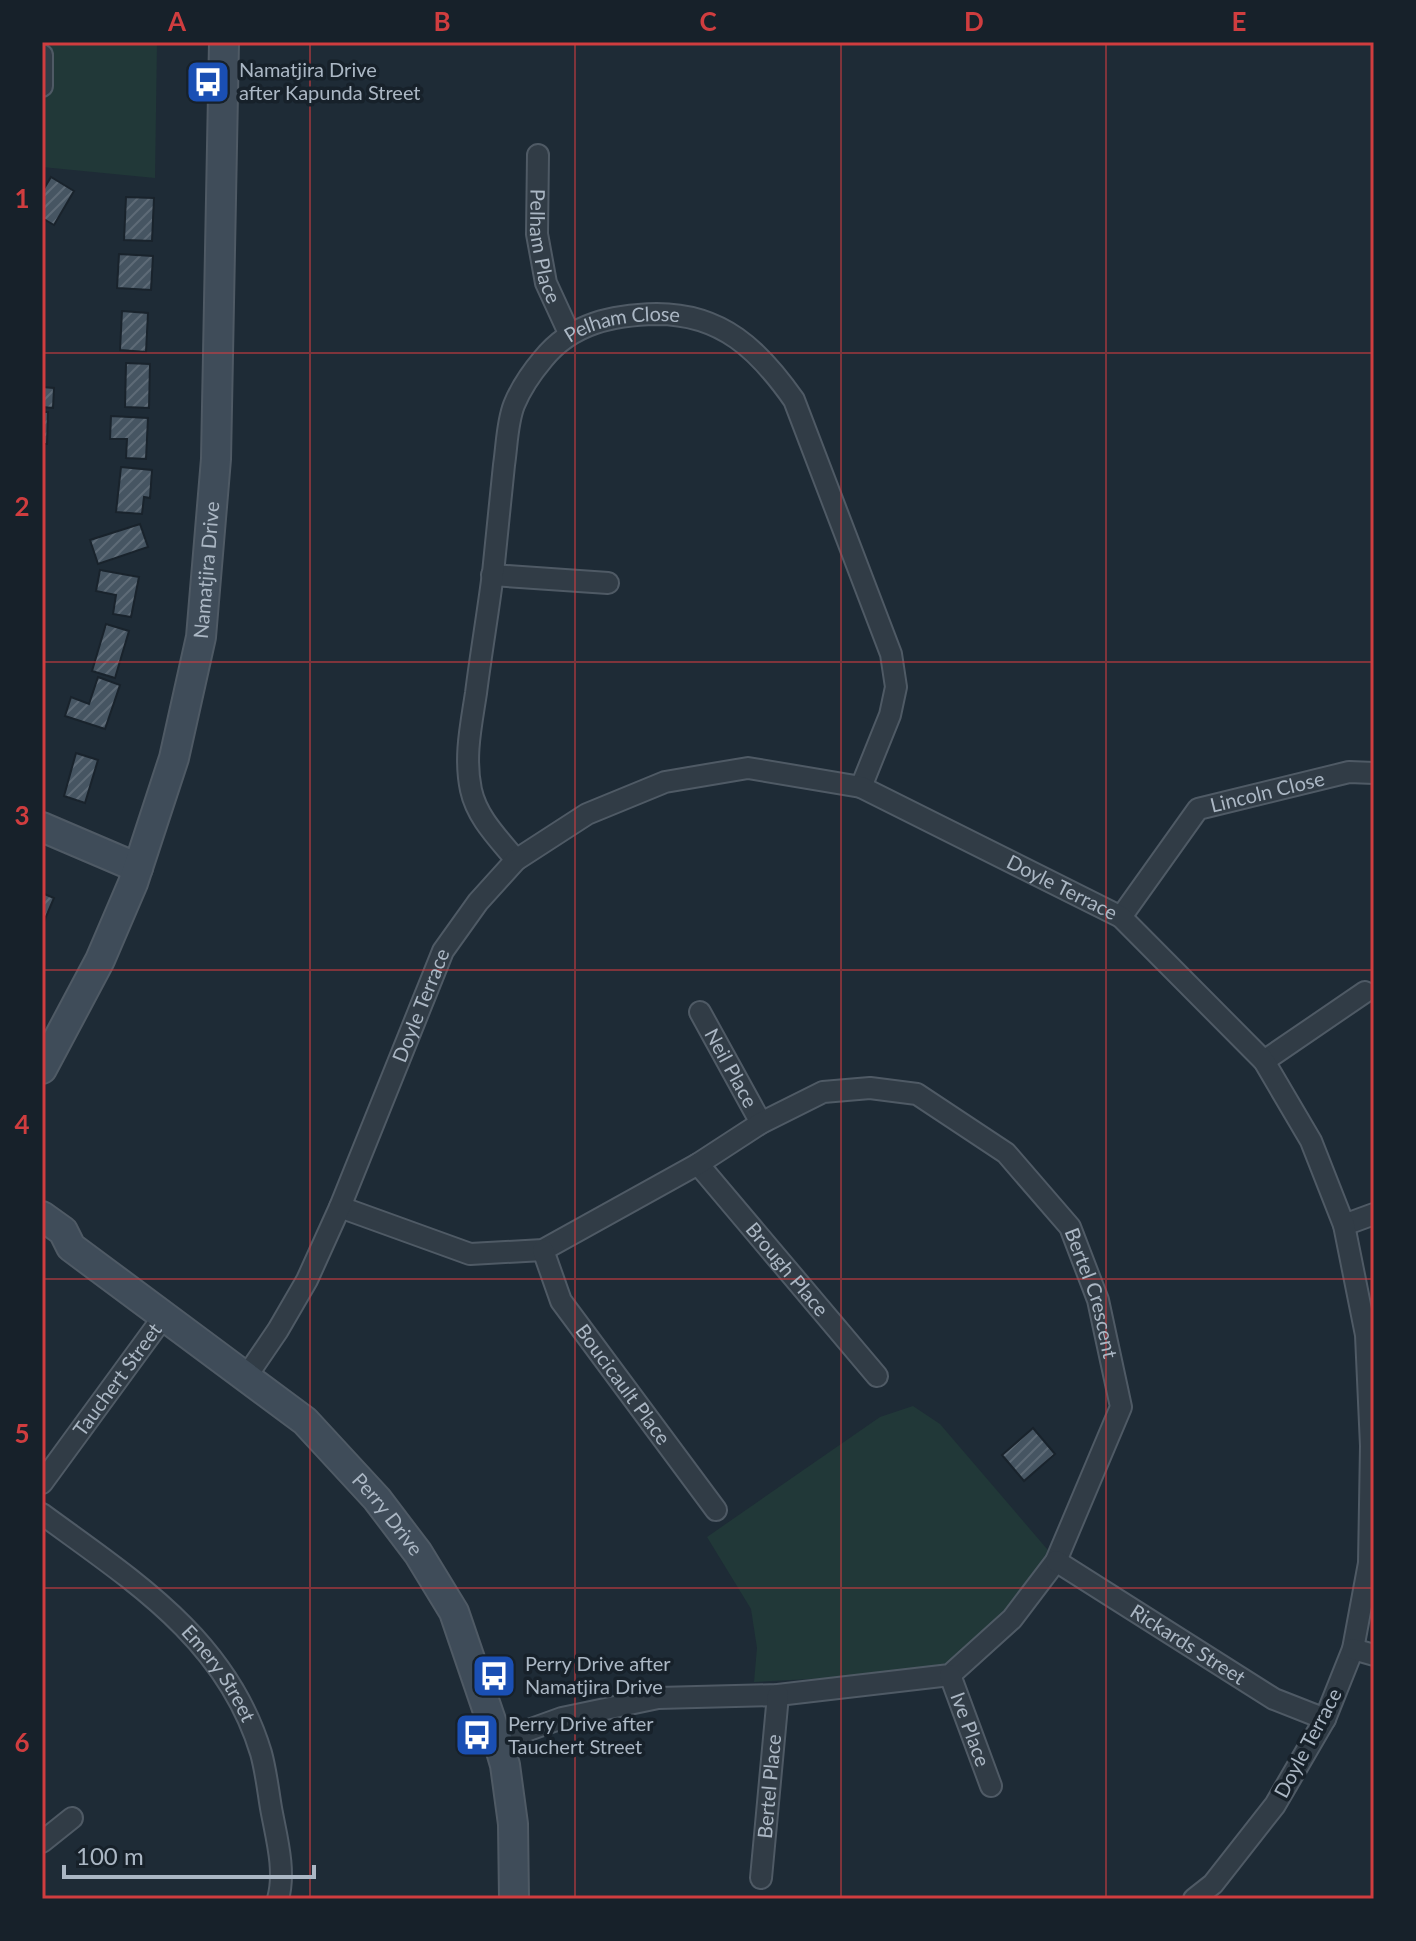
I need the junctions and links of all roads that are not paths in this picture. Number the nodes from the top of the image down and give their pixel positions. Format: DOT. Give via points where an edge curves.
graph roads {
  1 [pos="224,42"];
  2 [pos="42,55"];
  3 [pos="42,86"];
  4 [pos="538,155"];
  5 [pos="569,333"];
  6 [pos="492,575"];
  7 [pos="608,583"];
  8 [pos="1374,773"];
  9 [pos="861,787"];
  10 [pos="42,827"];
  11 [pos="42,843"];
  12 [pos="516,860"];
  13 [pos="136,875"];
  14 [pos="1121,917"];
  15 [pos="1365,992"];
  16 [pos="700,1012"];
  17 [pos="1264,1061"];
  18 [pos="42,1069"];
  19 [pos="761,1123"];
  20 [pos="698,1164"];
  21 [pos="340,1207"];
  22 [pos="1374,1214"];
  23 [pos="42,1216"];
  24 [pos="1344,1225"];
  25 [pos="42,1237"];
  26 [pos="71,1247"];
  27 [pos="543,1250"];
  28 [pos="164,1316"];
  29 [pos="877,1376"];
  30 [pos="246,1377"];
  31 [pos="42,1483"];
  32 [pos="716,1510"];
  33 [pos="42,1514"];
  34 [pos="1056,1561"];
  35 [pos="1353,1649"];
  36 [pos="1374,1655"];
  37 [pos="950,1675"];
  38 [pos="778,1695"];
  39 [pos="1325,1719"];
  40 [pos="498,1741"];
  41 [pos="991,1786"];
  42 [pos="72,1818"];
  43 [pos="42,1842"];
  44 [pos="761,1878"];
  45 [pos="1219,1891"];
  46 [pos="278,1899"];
  47 [pos="514,1899"];
  48 [pos="1194,1899"];
  1 -- 13 [label="street, Namatjira Drive" via="216,459 201,637 174,758"];
  2 -- 3 [label="street"];
  4 -- 5 [label="street, Pelham Place" via="537,234 546,283"];
  5 -- 6 [label="street, Pelham Close" via="544,357 514,405"];
  5 -- 9 [label="street, Pelham Close" via="602,320 637,315 673,314 711,324 749,345 794,400 891,654 896,687 890,715"];
  6 -- 7 [label="street"];
  6 -- 12 [label="street, Pelham Close" via="467,754 479,813"];
  8 -- 14 [label="street, Lincoln Close" via="1349,772 1198,809"];
  9 -- 12 [label="street, Doyle Terrace" via="748,768 665,782 587,814"];
  9 -- 14 [label="street, Doyle Terrace"];
  10 -- 13 [label="street"];
  11 -- 13 [label="street"];
  12 -- 21 [label="street, Doyle Terrace" via="443,951"];
  13 -- 18 [label="street, Namatjira Drive" via="100,960"];
  14 -- 17 [label="street, Doyle Terrace"];
  15 -- 17 [label="street"];
  16 -- 19 [label="street, Neil Place"];
  17 -- 24 [label="street, Doyle Terrace" via="1311,1141"];
  19 -- 20 [label="street, Bertel Crescent"];
  19 -- 34 [label="street, Bertel Crescent" via="823,1092 870,1088 917,1094 1006,1153 1070,1227 1098,1300 1121,1407"];
  20 -- 27 [label="street, Bertel Crescent"];
  20 -- 29 [label="street, Brough Place"];
  21 -- 27 [label="street, Bertel Crescent" via="470,1254"];
  21 -- 30 [label="street, Doyle Terrace" via="307,1280"];
  22 -- 24 [label="street"];
  23 -- 26 [label="street, Perry Drive" via="63,1231"];
  24 -- 35 [label="street, Doyle Terrace" via="1366,1335 1371,1446 1369,1563"];
  25 -- 26 [label="street, Perry Drive"];
  26 -- 28 [label="street, Perry Drive"];
  27 -- 32 [label="street, Boucicault Place" via="561,1301"];
  28 -- 30 [label="street, Perry Drive"];
  28 -- 31 [label="street, Tauchert Street"];
  30 -- 40 [label="street, Perry Drive" via="305,1421 418,1553 454,1612"];
  33 -- 46 [label="street, Emery Street" via="147,1591 188,1629 232,1689 262,1755 280,1859"];
  34 -- 37 [label="street, Bertel Crescent" via="1012,1619"];
  34 -- 39 [label="street, Rickards Street" via="1274,1699"];
  35 -- 36 [label="street"];
  35 -- 39 [label="street, Doyle Terrace"];
  37 -- 38 [label="street"];
  37 -- 41 [label="street, Ive Place"];
  38 -- 40 [label="street" via="658,1698 562,1718"];
  38 -- 44 [label="street, Bertel Place"];
  39 -- 45 [label="street, Doyle Terrace"];
  40 -- 47 [label="street, Perry Drive" via="513,1824"];
  42 -- 43 [label="street"];
  45 -- 48 [label="street, Doyle Terrace"];
}
